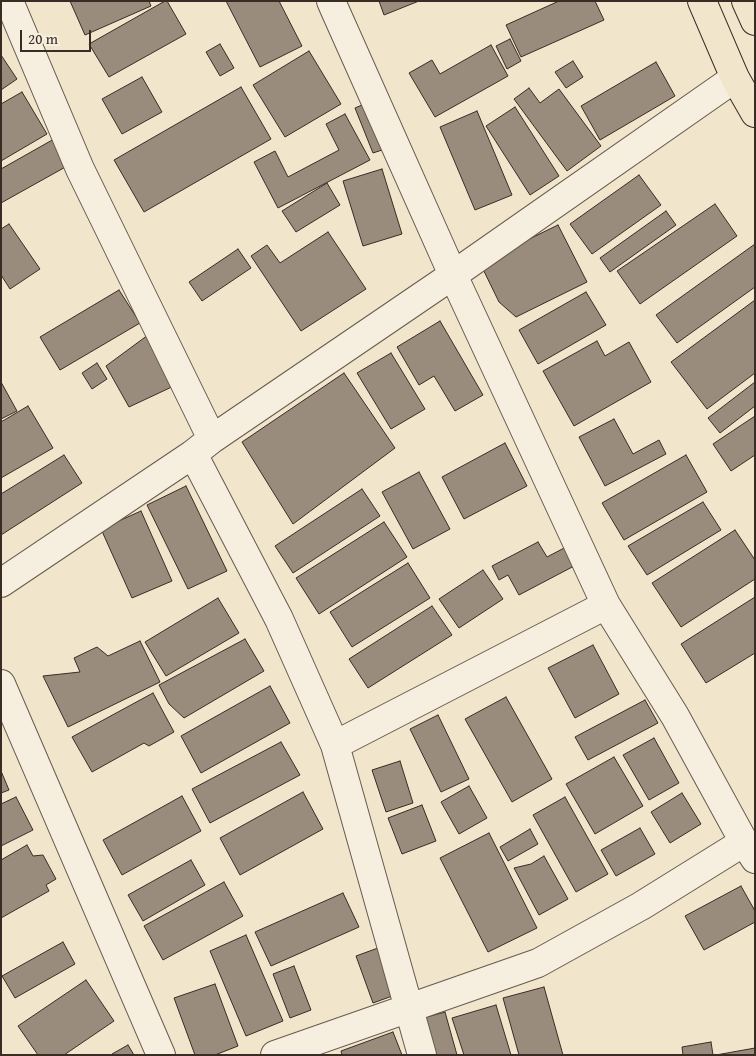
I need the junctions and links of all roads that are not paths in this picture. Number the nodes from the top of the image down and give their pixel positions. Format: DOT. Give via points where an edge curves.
graph roads {
  1 [pos="9,1"];
  2 [pos="331,1"];
  3 [pos="702,1"];
  4 [pos="746,1"];
  5 [pos="755,21"];
  6 [pos="735,78"];
  7 [pos="755,113"];
  8 [pos="452,275"];
  9 [pos="202,446"];
  10 [pos="1,583"];
  11 [pos="606,605"];
  12 [pos="1,684"];
  13 [pos="335,745"];
  14 [pos="749,851"];
  15 [pos="409,1008"];
  16 [pos="161,1055"];
  17 [pos="275,1055"];
  18 [pos="422,1055"];
  1 -- 9 [label="street"];
  2 -- 8 [label="street"];
  3 -- 6 [label="main road"];
  4 -- 5 [label="main road"];
  6 -- 7 [label="main road"];
  6 -- 8 [label="street"];
  8 -- 9 [label="street"];
  8 -- 11 [label="street"];
  9 -- 10 [label="street"];
  9 -- 13 [label="street"];
  11 -- 13 [label="street"];
  11 -- 14 [label="street" via="675,716"];
  12 -- 16 [label="street"];
  13 -- 15 [label="street"];
  14 -- 15 [label="street" via="538,963"];
  15 -- 17 [label="street"];
  15 -- 18 [label="street"];
}
